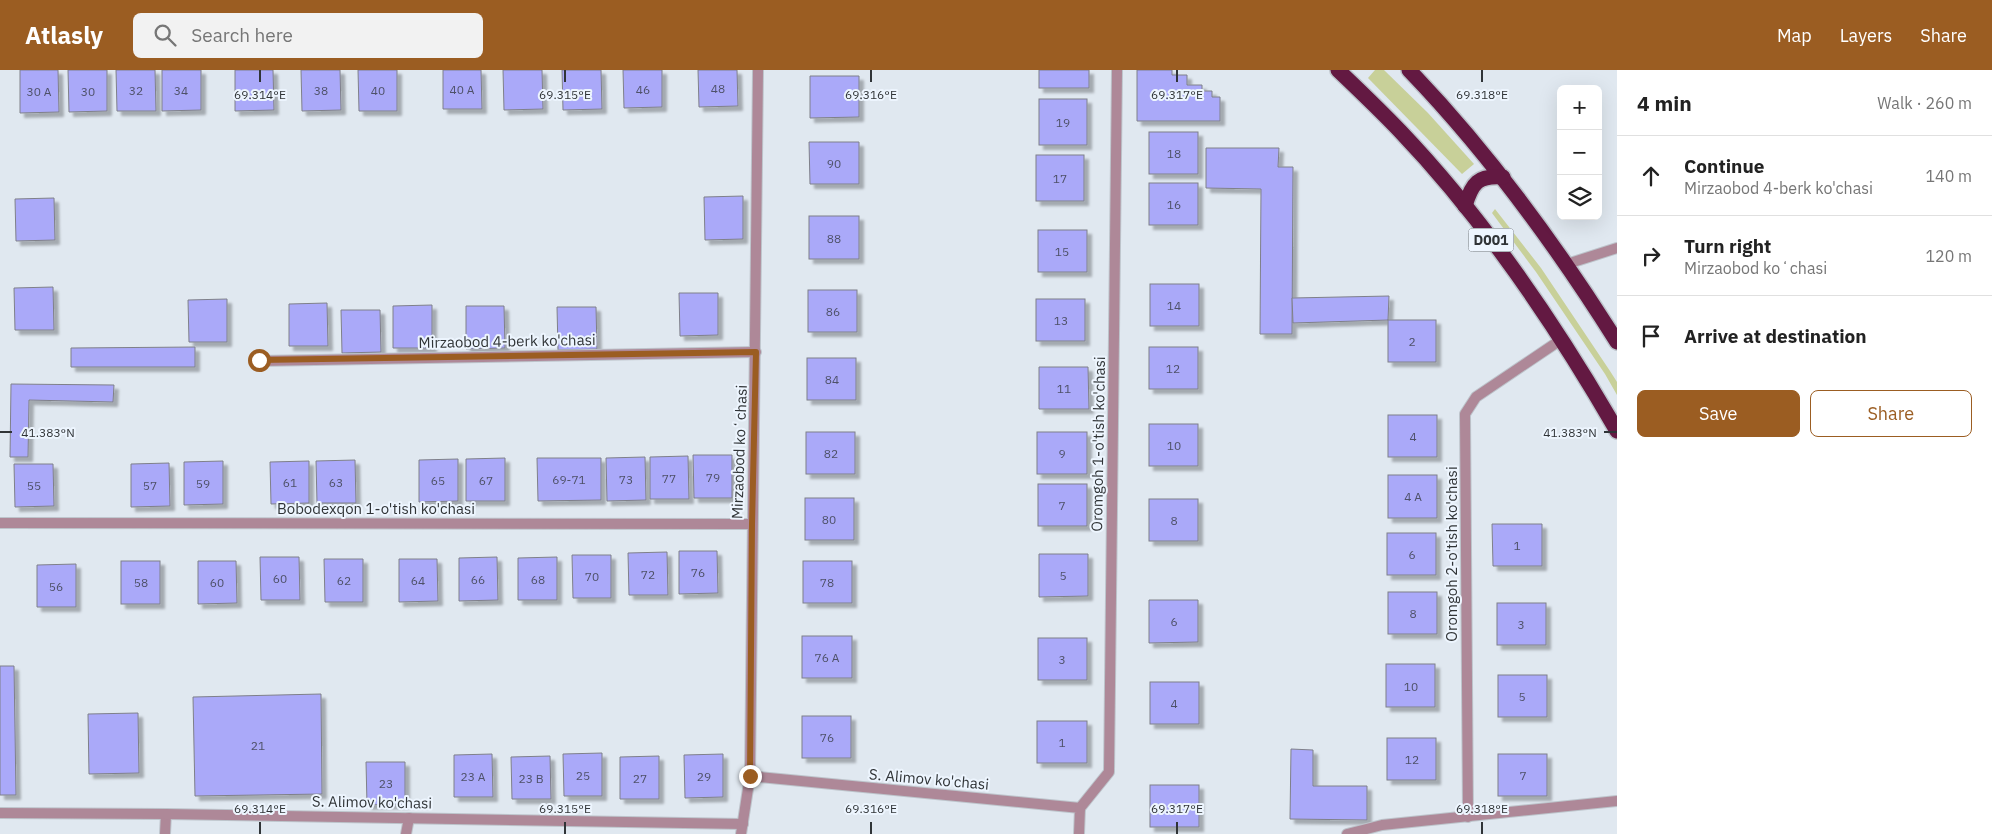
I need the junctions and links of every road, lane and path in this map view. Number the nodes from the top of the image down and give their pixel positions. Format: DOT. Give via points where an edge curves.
graph roads {
  1 [pos="758,70"];
  2 [pos="1117,70"];
  3 [pos="1338,70"];
  4 [pos="1409,70"];
  5 [pos="1502,177"];
  6 [pos="1465,206"];
  7 [pos="1617,248"];
  8 [pos="1567,264"];
  9 [pos="1562,339"];
  10 [pos="1617,342"];
  11 [pos="756,352"];
  12 [pos="259,360"];
  13 [pos="1617,431"];
  14 [pos="0,523"];
  15 [pos="752,524"];
  16 [pos="750,776"];
  17 [pos="1617,801"];
  18 [pos="1080,808"];
  19 [pos="0,813"];
  20 [pos="166,814"];
  21 [pos="1468,817"];
  22 [pos="409,818"];
  23 [pos="742,829"];
  24 [pos="1383,829"];
  25 [pos="165,834"];
  26 [pos="406,834"];
  27 [pos="1079,834"];
  28 [pos="1347,834"];
  1 -- 11 [label="street, Mirzaobod koʻchasi"];
  2 -- 18 [label="street, Oromgoh 1-o'tish ko'chasi" via="1109,772"];
  3 -- 6 [label="highway, D001" via="1400,131"];
  4 -- 5 [label="highway, D001" via="1470,136"];
  5 -- 6 [label="highway" via="1489,176 1476,182"];
  5 -- 8 [label="highway, D001"];
  6 -- 9 [label="highway, D001"];
  7 -- 8 [label="street"];
  8 -- 10 [label="highway, D001"];
  9 -- 13 [label="highway, D001"];
  9 -- 21 [label="street, Oromgoh 2-o'tish ko'chasi" via="1476,398 1465,414"];
  11 -- 12 [label="street, Mirzaobod 4-berk ko'chasi"];
  11 -- 15 [label="street, Mirzaobod koʻchasi"];
  14 -- 15 [label="street, Bobodexqon 1-o'tish ko'chasi"];
  15 -- 16 [label="street, Mirzaobod koʻchasi"];
  16 -- 18 [label="street, S. Alimov ko'chasi"];
  16 -- 23 [label="street, Mirzaobod koʻchasi"];
  17 -- 21 [label="street"];
  18 -- 27 [label="street"];
  19 -- 20 [label="street, S. Alimov ko'chasi"];
  20 -- 22 [label="street, S. Alimov ko'chasi"];
  20 -- 25 [label="street"];
  21 -- 24 [label="street"];
  22 -- 23 [label="street, S. Alimov ko'chasi"];
  22 -- 26 [label="street"];
  24 -- 28 [label="street"];
}
